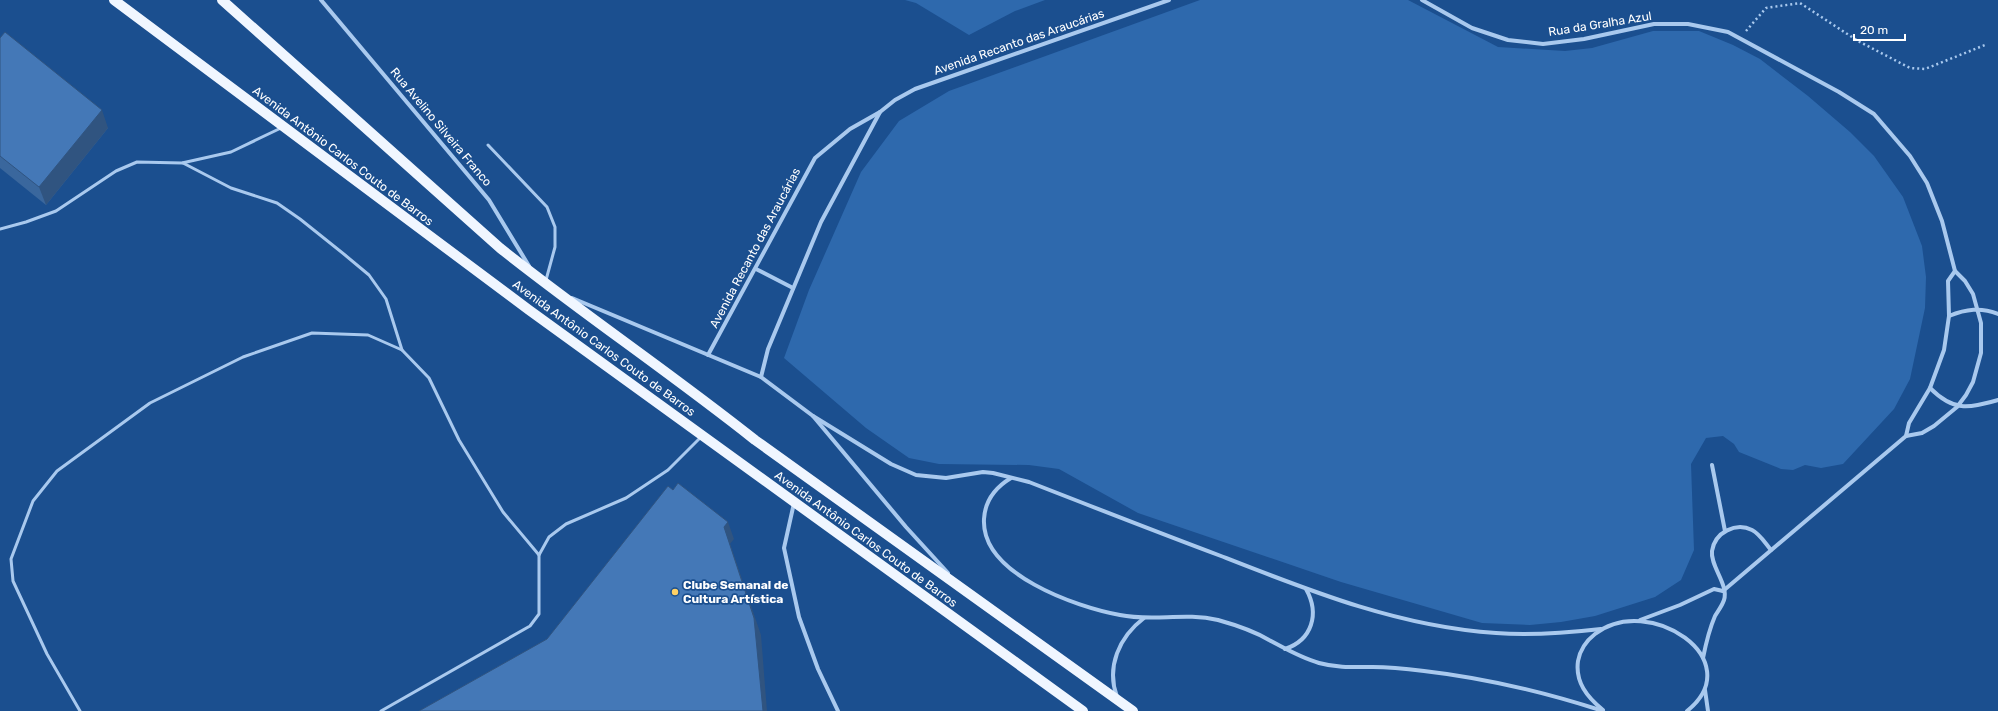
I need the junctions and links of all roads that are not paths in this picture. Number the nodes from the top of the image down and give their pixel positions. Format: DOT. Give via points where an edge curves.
graph roads {
  1 [pos="114,0"];
  2 [pos="222,0"];
  3 [pos="321,0"];
  4 [pos="1170,0"];
  5 [pos="1422,0"];
  6 [pos="880,112"];
  7 [pos="283,127"];
  8 [pos="488,145"];
  9 [pos="182,163"];
  10 [pos="0,229"];
  11 [pos="756,269"];
  12 [pos="1955,271"];
  13 [pos="534,275"];
  14 [pos="545,284"];
  15 [pos="793,288"];
  16 [pos="553,290"];
  17 [pos="1978,308"];
  18 [pos="1998,314"];
  19 [pos="1949,316"];
  20 [pos="402,350"];
  21 [pos="708,355"];
  22 [pos="761,377"];
  23 [pos="1930,388"];
  24 [pos="1998,400"];
  25 [pos="1957,407"];
  26 [pos="813,416"];
  27 [pos="702,436"];
  28 [pos="1906,436"];
  29 [pos="1712,465"];
  30 [pos="1011,478"];
  31 [pos="794,503"];
  32 [pos="1725,531"];
  33 [pos="1771,550"];
  34 [pos="539,555"];
  35 [pos="960,587"];
  36 [pos="1306,589"];
  37 [pos="1723,591"];
  38 [pos="1144,618"];
  39 [pos="1639,620"];
  40 [pos="1602,629"];
  41 [pos="1284,650"];
  42 [pos="1703,658"];
  43 [pos="1705,690"];
  44 [pos="1119,701"];
  45 [pos="80,711"];
  46 [pos="381,711"];
  47 [pos="838,711"];
  48 [pos="1083,711"];
  49 [pos="1133,711"];
  50 [pos="1604,711"];
  51 [pos="1686,711"];
  52 [pos="1708,711"];
  1 -- 7 [label="main road, Avenida Antônio Carlos Couto de Barros"];
  2 -- 13 [label="main road, Avenida Antônio Carlos Couto de Barros" via="500,248"];
  3 -- 13 [label="street, Rua Avelino Silveira Franco" via="488,200"];
  4 -- 6 [label="street, Avenida Recanto das Araucárias" via="915,90 895,100"];
  5 -- 12 [label="street, Rua da Gralha Azul" via="1472,28 1508,40 1543,44 1584,39 1654,24 1688,24 1728,32 1741,38 1874,114 1910,156 1927,183 1942,221"];
  6 -- 11 [label="street, Avenida Recanto das Araucárias" via="850,129 815,158"];
  6 -- 15 [label="street, Avenida Recanto das Araucárias" via="821,222"];
  7 -- 9 [label="lane" via="230,152"];
  7 -- 27 [label="main road, Avenida Antônio Carlos Couto de Barros"];
  8 -- 14 [label="lane" via="547,207 555,227 555,247"];
  9 -- 10 [label="lane" via="137,162 116,171 56,211"];
  9 -- 20 [label="lane" via="231,188 277,203 345,255 369,276 386,299"];
  11 -- 15 [label="street"];
  11 -- 21 [label="street, Avenida Recanto das Araucárias"];
  12 -- 17 [label="street" via="1965,281"];
  12 -- 19 [label="street" via="1948,281"];
  13 -- 14 [label="main road, Avenida Antônio Carlos Couto de Barros"];
  14 -- 16 [label="main road, Avenida Antônio Carlos Couto de Barros"];
  15 -- 22 [label="street, Avenida Recanto das Araucárias" via="768,349"];
  16 -- 21 [label="street"];
  16 -- 35 [label="main road, Avenida Antônio Carlos Couto de Barros" via="755,440"];
  17 -- 18 [label="street"];
  17 -- 19 [label="street"];
  17 -- 25 [label="street" via="1981,353 1973,382"];
  19 -- 23 [label="street" via="1944,350"];
  20 -- 34 [label="lane" via="429,378 459,440 502,512"];
  20 -- 45 [label="lane" via="368,335 312,333 243,357 150,403 57,471 33,501 11,559 13,581 47,654"];
  21 -- 22 [label="street"];
  22 -- 26 [label="street"];
  23 -- 25 [label="street" via="1943,400"];
  23 -- 28 [label="street" via="1909,423"];
  24 -- 25 [label="street" via="1972,407"];
  25 -- 28 [label="street" via="1922,433"];
  26 -- 30 [label="street" via="891,464 916,475 946,478 983,472"];
  26 -- 35 [label="street"];
  27 -- 31 [label="main road, Avenida Antônio Carlos Couto de Barros"];
  27 -- 34 [label="lane" via="668,470 626,498 566,524 549,537"];
  28 -- 33 [label="street"];
  29 -- 32 [label="street"];
  30 -- 36 [label="street" via="1029,482"];
  30 -- 38 [label="street" via="991,497 984,515 985,535 994,553 1020,575 1059,597 1100,611"];
  31 -- 47 [label="street" via="784,548 799,617 818,669"];
  31 -- 48 [label="main road, Avenida Antônio Carlos Couto de Barros"];
  32 -- 33 [label="street" via="1739,527 1753,531"];
  32 -- 37 [label="street" via="1714,543 1712,551 1712,559 1721,578"];
  33 -- 37 [label="street"];
  34 -- 46 [label="lane" via="539,614 530,626"];
  35 -- 44 [label="main road, Avenida Antônio Carlos Couto de Barros"];
  36 -- 40 [label="street" via="1389,615 1460,630 1562,634"];
  36 -- 41 [label="street" via="1314,614 1310,630 1299,642"];
  37 -- 39 [label="street" via="1714,589 1680,606"];
  37 -- 42 [label="street" via="1724,599 1710,628"];
  38 -- 41 [label="street" via="1181,616 1218,620 1252,632"];
  38 -- 44 [label="street" via="1127,633 1117,652 1113,672 1115,692"];
  39 -- 40 [label="street" via="1619,622"];
  39 -- 42 [label="street" via="1660,623 1678,631 1693,643"];
  40 -- 50 [label="street" via="1585,644 1579,654 1577,670 1581,686 1591,700"];
  41 -- 50 [label="street" via="1337,667 1425,671 1506,684"];
  42 -- 43 [label="street" via="1707,674"];
  43 -- 51 [label="street" via="1696,704"];
  43 -- 52 [label="street"];
  44 -- 49 [label="main road, Avenida Antônio Carlos Couto de Barros"];
}
